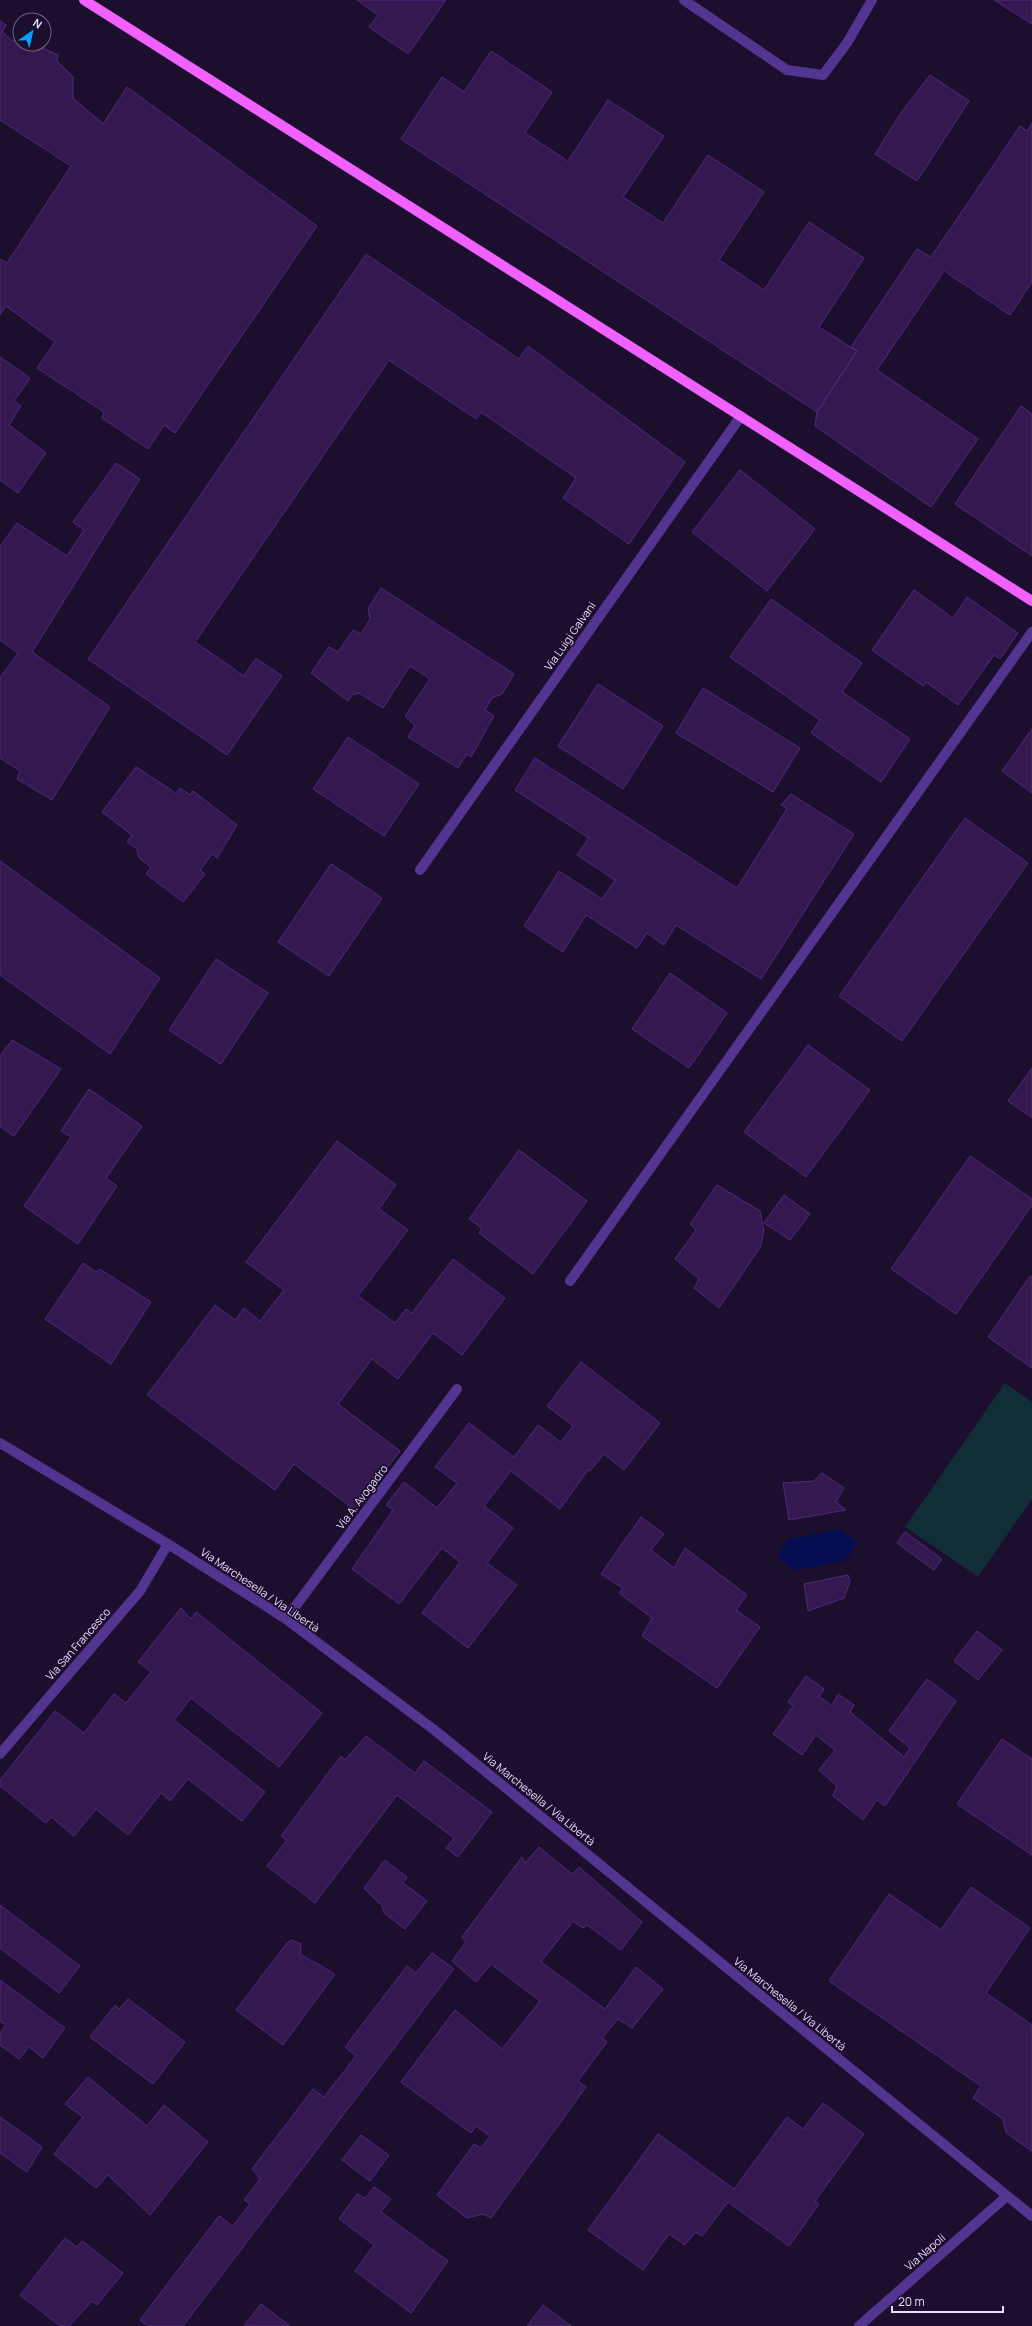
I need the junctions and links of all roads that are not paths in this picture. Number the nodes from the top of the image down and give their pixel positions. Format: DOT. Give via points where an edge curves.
graph roads {
  1 [pos="84,0"];
  2 [pos="684,0"];
  3 [pos="872,0"];
  4 [pos="741,416"];
  5 [pos="1032,600"];
  6 [pos="1032,632"];
  7 [pos="420,870"];
  8 [pos="570,1281"];
  9 [pos="457,1389"];
  10 [pos="0,1443"];
  11 [pos="168,1544"];
  12 [pos="286,1619"];
  13 [pos="0,1754"];
  14 [pos="1007,2196"];
  15 [pos="1032,2216"];
  16 [pos="859,2326"];
  1 -- 4 [label="main road"];
  2 -- 3 [label="street" via="787,70 823,75 847,44"];
  4 -- 5 [label="main road"];
  4 -- 7 [label="street, Via Luigi Galvani"];
  6 -- 8 [label="street"];
  9 -- 12 [label="street, Via A. Avogadro"];
  10 -- 11 [label="street, Via Marchesella / Via Libertà"];
  11 -- 12 [label="street, Via Marchesella / Via Libertà"];
  11 -- 13 [label="street, Via San Francesco" via="140,1591"];
  12 -- 14 [label="street, Via Marchesella / Via Libertà" via="436,1732"];
  14 -- 15 [label="street, Via Marchesella / Via Libertà"];
  14 -- 16 [label="street, Via Napoli"];
}
